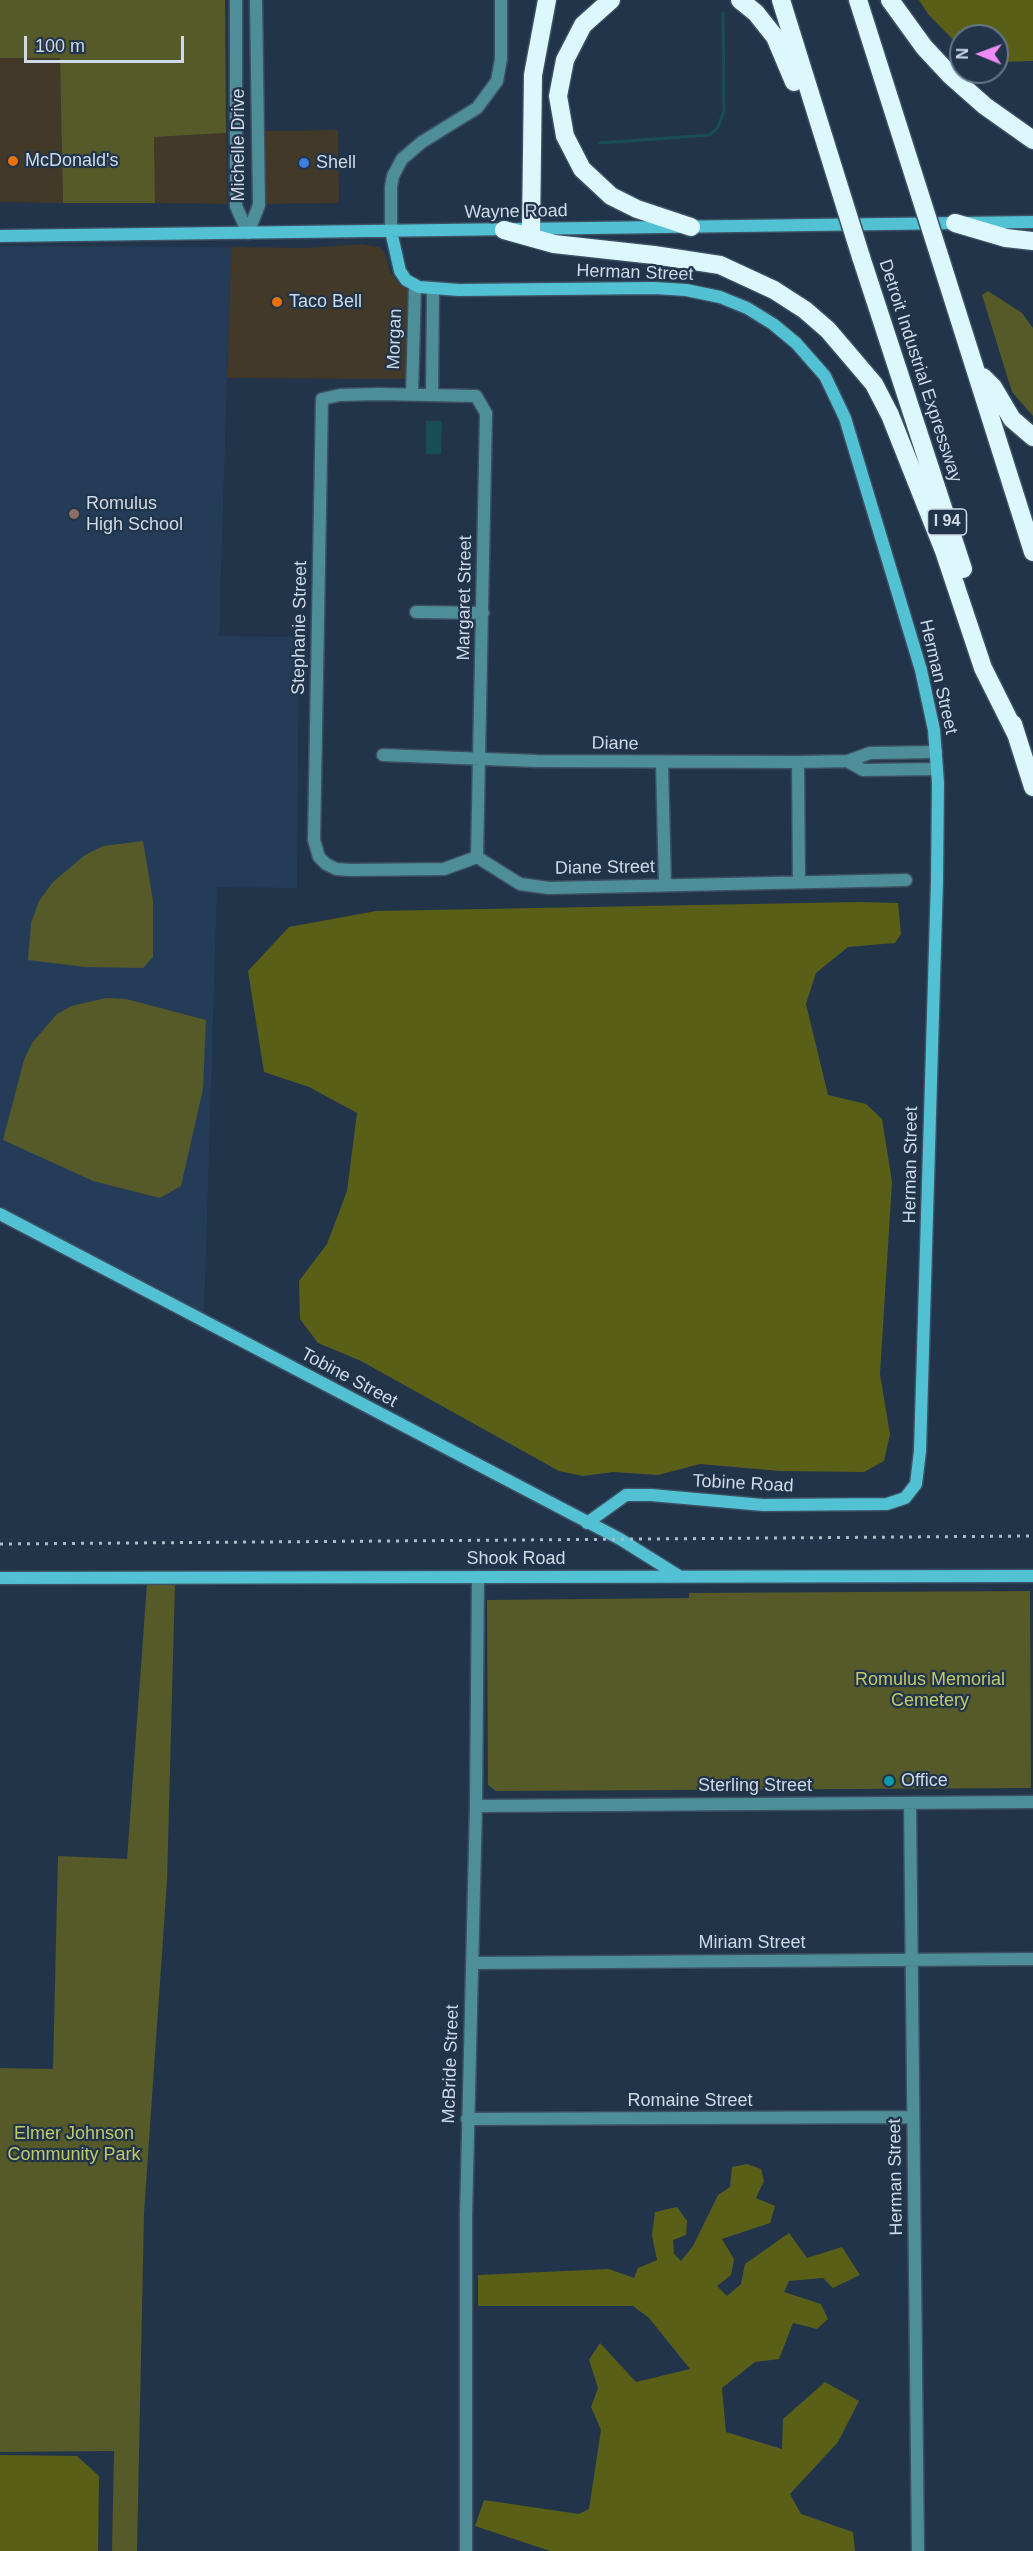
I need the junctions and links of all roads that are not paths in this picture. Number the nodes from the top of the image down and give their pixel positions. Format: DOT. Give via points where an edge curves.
graph roads {
  1 [pos="236,0"];
  2 [pos="256,0"];
  3 [pos="501,0"];
  4 [pos="547,0"];
  5 [pos="611,0"];
  6 [pos="740,0"];
  7 [pos="781,0"];
  8 [pos="858,0"];
  9 [pos="890,0"];
  10 [pos="1033,140"];
  11 [pos="830,162"];
  12 [pos="1033,222"];
  13 [pos="955,223"];
  14 [pos="692,227"];
  15 [pos="504,230"];
  16 [pos="531,230"];
  17 [pos="391,231"];
  18 [pos="248,233"];
  19 [pos="0,236"];
  20 [pos="1033,241"];
  21 [pos="415,286"];
  22 [pos="433,289"];
  23 [pos="976,371"];
  24 [pos="422,394"];
  25 [pos="1033,437"];
  26 [pos="1033,552"];
  27 [pos="416,612"];
  28 [pos="483,613"];
  29 [pos="1016,734"];
  30 [pos="936,752"];
  31 [pos="383,754"];
  32 [pos="478,759"];
  33 [pos="848,761"];
  34 [pos="662,762"];
  35 [pos="798,762"];
  36 [pos="938,769"];
  37 [pos="1033,787"];
  38 [pos="477,857"];
  39 [pos="906,880"];
  40 [pos="799,882"];
  41 [pos="665,885"];
  42 [pos="0,1214"];
  43 [pos="905,1498"];
  44 [pos="587,1523"];
  45 [pos="1033,1576"];
  46 [pos="478,1577"];
  47 [pos="680,1577"];
  48 [pos="0,1578"];
  49 [pos="1033,1802"];
  50 [pos="910,1803"];
  51 [pos="476,1806"];
  52 [pos="1033,1959"];
  53 [pos="912,1960"];
  54 [pos="472,1964"];
  55 [pos="913,2117"];
  56 [pos="467,2119"];
  57 [pos="466,2551"];
  58 [pos="918,2551"];
  1 -- 18 [label="street, Michelle Drive" via="236,206"];
  2 -- 18 [label="street, Michelle Drive" via="259,205"];
  3 -- 17 [label="street" via="501,59 496,81 477,108 402,159 391,187"];
  4 -- 16 [label="highway" via="533,75"];
  5 -- 14 [label="highway" via="583,25 565,60 558,96 565,136 582,169 611,196"];
  6 -- 11 [label="highway" via="764,22 783,50 809,126"];
  7 -- 11 [label="highway, Detroit Industrial Expressway / I 94"];
  8 -- 23 [label="highway, bridge"];
  9 -- 10 [label="highway" via="951,76"];
  11 -- 29 [label="highway, Detroit Industrial Expressway / I 94, bridge"];
  12 -- 13 [label="street, Wayne Road"];
  13 -- 14 [label="street, Wayne Road"];
  13 -- 20 [label="highway" via="1006,238"];
  14 -- 16 [label="street, Wayne Road"];
  15 -- 16 [label="street, Wayne Road"];
  15 -- 17 [label="street, Wayne Road"];
  15 -- 29 [label="highway" via="554,244 720,265 774,290 828,330 874,384 890,415 944,551 983,668"];
  17 -- 18 [label="street, Wayne Road"];
  17 -- 21 [label="street" via="400,271"];
  18 -- 19 [label="street, Wayne Road"];
  21 -- 22 [label="street, Herman Street"];
  21 -- 24 [label="street, Morgan"];
  22 -- 24 [label="street, Morgan"];
  22 -- 30 [label="street, Herman Street" via="686,290 747,308 796,343 825,376 845,418 921,670"];
  23 -- 25 [label="highway" via="993,387 1012,419"];
  23 -- 26 [label="highway"];
  24 -- 28 [label="street, Margaret Street" via="476,396 486,413"];
  24 -- 38 [label="street, Stephanie Street" via="340,395 322,399 314,840 319,857 336,869 444,869"];
  27 -- 28 [label="street"];
  28 -- 32 [label="street, Margaret Street"];
  29 -- 37 [label="highway, Detroit Industrial Expressway / I 94"];
  30 -- 33 [label="street, Diane" via="870,753"];
  30 -- 36 [label="street, Herman Street"];
  31 -- 32 [label="street, Diane"];
  32 -- 34 [label="street, Diane"];
  32 -- 38 [label="street, Margaret Street"];
  33 -- 35 [label="street, Diane"];
  33 -- 36 [label="street, Diane" via="863,770"];
  34 -- 35 [label="street, Diane"];
  34 -- 41 [label="street"];
  35 -- 40 [label="street"];
  36 -- 43 [label="street, Herman Street" via="921,1441 918,1481"];
  38 -- 41 [label="street, Diane Street" via="519,884 532,887"];
  39 -- 40 [label="street, Diane Street"];
  40 -- 41 [label="street, Diane Street"];
  42 -- 44 [label="street, Tobine Street"];
  43 -- 44 [label="street, Tobine Road" via="887,1504 763,1505 626,1495"];
  44 -- 47 [label="street, Tobine Street"];
  45 -- 47 [label="street, Shook Road"];
  46 -- 47 [label="street, Shook Road"];
  46 -- 48 [label="street, Shook Road"];
  46 -- 51 [label="street, McBride Street"];
  49 -- 50 [label="street, Sterling Street"];
  50 -- 51 [label="street, Sterling Street"];
  50 -- 53 [label="street, Herman Street"];
  51 -- 54 [label="street, McBride Street"];
  52 -- 53 [label="street, Miriam Street"];
  53 -- 54 [label="street, Miriam Street"];
  53 -- 55 [label="street, Herman Street"];
  54 -- 56 [label="street, McBride Street"];
  55 -- 56 [label="street, Romaine Street"];
  55 -- 58 [label="street, Herman Street"];
  56 -- 57 [label="street, McBride Street"];
}
